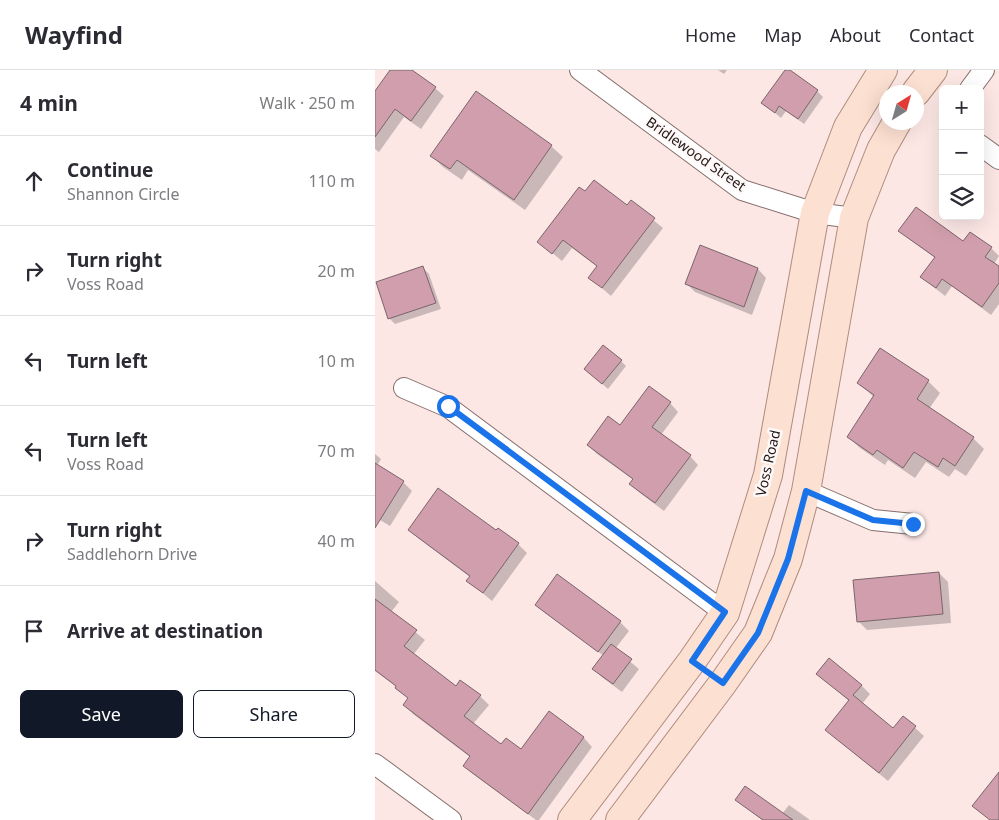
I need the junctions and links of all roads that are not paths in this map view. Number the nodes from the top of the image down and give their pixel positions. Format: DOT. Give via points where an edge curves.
graph roads {
  1 [pos="580,70"];
  2 [pos="883,70"];
  3 [pos="933,70"];
  4 [pos="984,70"];
  5 [pos="921,85"];
  6 [pos="973,85"];
  7 [pos="892,130"];
  8 [pos="984,148"];
  9 [pos="999,159"];
  10 [pos="815,213"];
  11 [pos="854,218"];
  12 [pos="405,388"];
  13 [pos="806,491"];
  14 [pos="913,524"];
  15 [pos="725,612"];
  16 [pos="692,661"];
  17 [pos="723,683"];
  18 [pos="375,764"];
  19 [pos="451,820"];
  20 [pos="572,820"];
  21 [pos="620,820"];
  1 -- 10 [label="street, Bridlewood Street" via="742,190"];
  2 -- 10 [label="main road, Voss Road" via="848,127"];
  3 -- 5 [label="main road"];
  4 -- 6 [label="street"];
  7 -- 11 [label="main road"];
  8 -- 9 [label="street"];
  10 -- 11 [label="street, Bridlewood Street"];
  10 -- 15 [label="main road, Voss Road" via="768,475"];
  11 -- 13 [label="main road"];
  12 -- 15 [label="street" via="448,406"];
  13 -- 14 [label="street" via="873,520"];
  13 -- 17 [label="main road" via="788,559 758,633"];
  15 -- 16 [label="main road, Voss Road"];
  16 -- 17 [label="main road"];
  16 -- 20 [label="main road, Voss Road"];
  17 -- 21 [label="main road"];
  18 -- 19 [label="street"];
}
